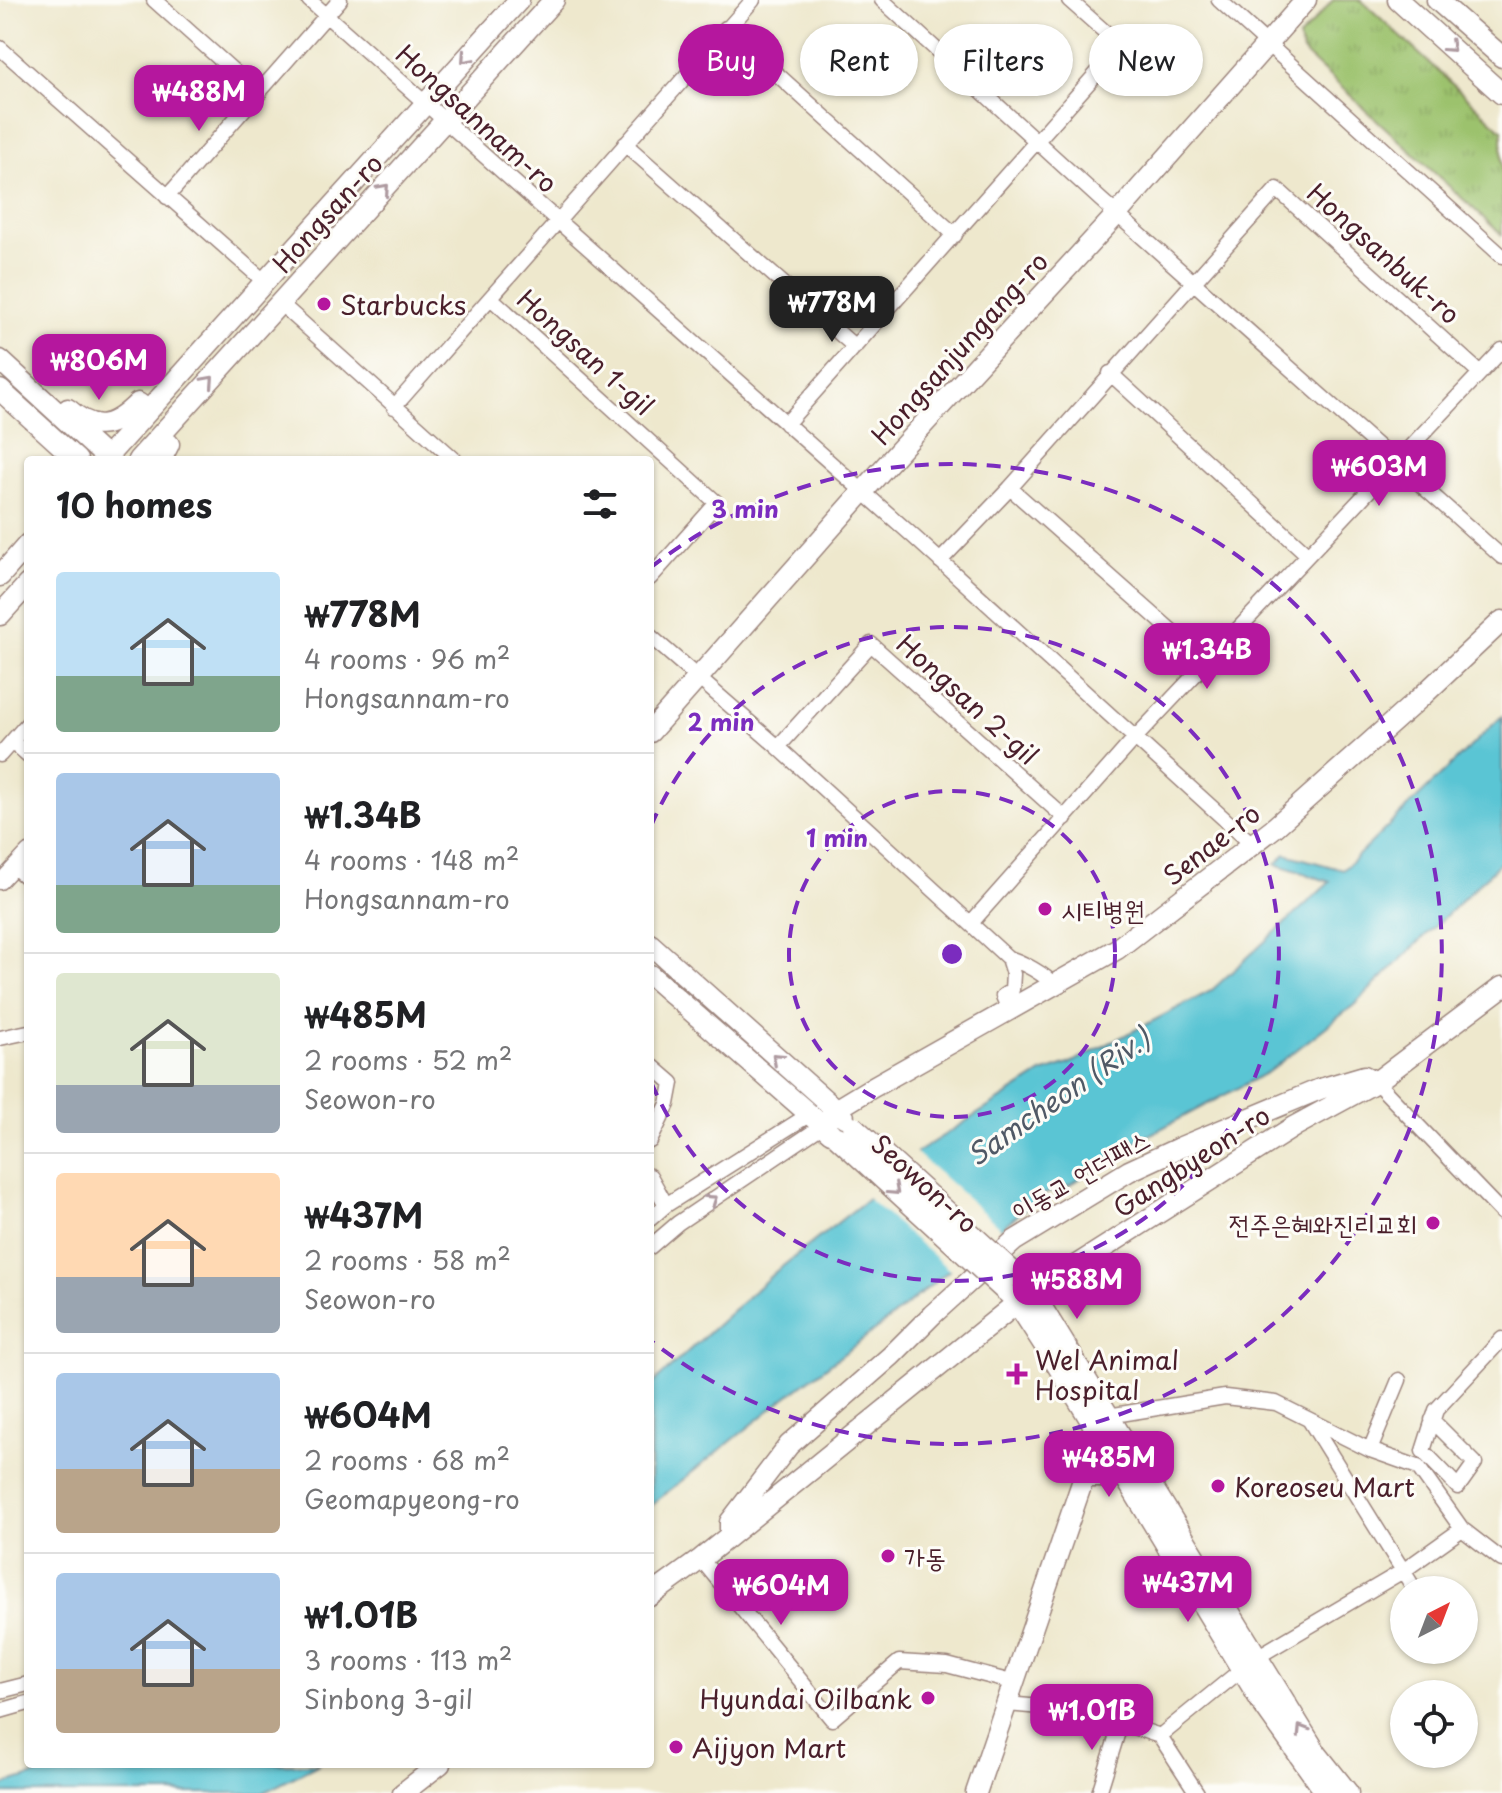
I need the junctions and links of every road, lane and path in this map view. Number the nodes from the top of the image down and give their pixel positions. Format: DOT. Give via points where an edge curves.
graph roads {
  1 [pos="154,0"];
  2 [pos="309,0"];
  3 [pos="340,0"];
  4 [pos="519,0"];
  5 [pos="554,0"];
  6 [pos="753,0"];
  7 [pos="882,0"];
  8 [pos="1069,0"];
  9 [pos="1219,0"];
  10 [pos="1306,0"];
  11 [pos="1398,0"];
  12 [pos="1437,0"];
  13 [pos="328,17"];
  14 [pos="730,24"];
  15 [pos="1268,44"];
  16 [pos="0,48"];
  17 [pos="1502,57"];
  18 [pos="784,80"];
  19 [pos="678,84"];
  20 [pos="259,94"];
  21 [pos="1502,94"];
  22 [pos="425,104"];
  23 [pos="445,120"];
  24 [pos="1038,142"];
  25 [pos="625,144"];
  26 [pos="167,197"];
  27 [pos="1117,214"];
  28 [pos="558,222"];
  29 [pos="955,235"];
  30 [pos="1502,256"];
  31 [pos="1194,281"];
  32 [pos="265,282"];
  33 [pos="492,299"];
  34 [pos="280,303"];
  35 [pos="855,347"];
  36 [pos="1502,350"];
  37 [pos="0,360"];
  38 [pos="1110,373"];
  39 [pos="1480,373"];
  40 [pos="0,390"];
  41 [pos="394,407"];
  42 [pos="53,408"];
  43 [pos="148,411"];
  44 [pos="786,424"];
  45 [pos="51,436"];
  46 [pos="160,436"];
  47 [pos="56,456"];
  48 [pos="73,456"];
  49 [pos="104,456"];
  50 [pos="110,456"];
  51 [pos="142,456"];
  52 [pos="163,456"];
  53 [pos="450,456"];
  54 [pos="1396,462"];
  55 [pos="1010,488"];
  56 [pos="864,493"];
  57 [pos="24,549"];
  58 [pos="1308,555"];
  59 [pos="1502,557"];
  60 [pos="940,561"];
  61 [pos="654,574"];
  62 [pos="0,576"];
  63 [pos="24,588"];
  64 [pos="0,615"];
  65 [pos="1502,621"];
  66 [pos="654,639"];
  67 [pos="1208,663"];
  68 [pos="699,678"];
  69 [pos="24,728"];
  70 [pos="654,728"];
  71 [pos="1135,738"];
  72 [pos="12,741"];
  73 [pos="778,747"];
  74 [pos="24,752"];
  75 [pos="0,755"];
  76 [pos="1065,818"];
  77 [pos="1253,845"];
  78 [pos="24,856"];
  79 [pos="14,867"];
  80 [pos="24,876"];
  81 [pos="0,882"];
  82 [pos="971,923"];
  83 [pos="654,948"];
  84 [pos="1008,958"];
  85 [pos="654,978"];
  86 [pos="1055,986"];
  87 [pos="1502,987"];
  88 [pos="1009,1010"];
  89 [pos="24,1033"];
  90 [pos="0,1038"];
  91 [pos="654,1067"];
  92 [pos="1376,1082"];
  93 [pos="835,1110"];
  94 [pos="830,1126"];
  95 [pos="654,1133"];
  96 [pos="654,1183"];
  97 [pos="666,1205"];
  98 [pos="1502,1213"];
  99 [pos="654,1216"];
  100 [pos="654,1244"];
  101 [pos="1019,1291"];
  102 [pos="1502,1339"];
  103 [pos="1399,1380"];
  104 [pos="1309,1419"];
  105 [pos="1432,1420"];
  106 [pos="1101,1421"];
  107 [pos="1370,1450"];
  108 [pos="1122,1472"];
  109 [pos="1084,1477"];
  110 [pos="1458,1487"];
  111 [pos="1450,1509"];
  112 [pos="1462,1529"];
  113 [pos="730,1535"];
  114 [pos="701,1559"];
  115 [pos="1501,1562"];
  116 [pos="1403,1571"];
  117 [pos="1406,1576"];
  118 [pos="654,1593"];
  119 [pos="1249,1664"];
  120 [pos="1015,1683"];
  121 [pos="24,1685"];
  122 [pos="0,1691"];
  123 [pos="24,1704"];
  124 [pos="1007,1704"];
  125 [pos="0,1711"];
  126 [pos="1121,1722"];
  127 [pos="1160,1736"];
  128 [pos="435,1768"];
  129 [pos="403,1793"];
  130 [pos="976,1793"];
  131 [pos="1099,1793"];
  132 [pos="1197,1793"];
  133 [pos="1326,1793"];
  134 [pos="1348,1793"];
  1 -- 20 [label="street"];
  2 -- 13 [label="street, Hongsannam-ro"];
  3 -- 13 [label="street"];
  4 -- 22 [label="street, Hongsan-ro, one-way"];
  5 -- 23 [label="street, Hongsan-ro"];
  6 -- 14 [label="street"];
  7 -- 24 [label="street"];
  8 -- 24 [label="street" via="1121,46"];
  9 -- 15 [label="street"];
  10 -- 15 [label="street, Hongsanjungang-ro"];
  11 -- 21 [label="street, one-way"];
  12 -- 17 [label="street"];
  13 -- 20 [label="street"];
  13 -- 22 [label="street, Hongsannam-ro"];
  15 -- 27 [label="street, Hongsanjungang-ro"];
  15 -- 30 [label="street"];
  16 -- 26 [label="street"];
  18 -- 29 [label="street"];
  19 -- 25 [label="street, Hongsannam-ro"];
  20 -- 26 [label="street"];
  22 -- 23 [label="street, Hongsannam-ro"];
  22 -- 32 [label="street, Hongsan-ro"];
  23 -- 28 [label="street, Hongsannam-ro"];
  34 -- 23 [label="street, Hongsan-ro, one-way"];
  24 -- 27 [label="street"];
  24 -- 29 [label="street"];
  25 -- 28 [label="street, Hongsannam-ro"];
  25 -- 35 [label="street"];
  26 -- 32 [label="street"];
  27 -- 31 [label="street"];
  27 -- 56 [label="street, Hongsanjungang-ro"];
  28 -- 33 [label="street, Hongsannam-ro"];
  28 -- 44 [label="street, Hongsannam-ro"];
  29 -- 35 [label="street"];
  31 -- 38 [label="street, Hongsanbuk-ro"];
  31 -- 39 [label="street, Hongsanbuk-ro" via="1277,189"];
  31 -- 54 [label="street"];
  32 -- 43 [label="street, Hongsan-ro"];
  33 -- 41 [label="street, Hongsan 1-gil"];
  33 -- 61 [label="street, Hongsan 1-gil" via="717,503"];
  34 -- 41 [label="street"];
  46 -- 34 [label="street, Hongsan-ro, one-way"];
  35 -- 44 [label="street"];
  36 -- 39 [label="street"];
  37 -- 42 [label="street"];
  38 -- 55 [label="street, Hongsanbuk-ro"];
  38 -- 58 [label="street"];
  39 -- 54 [label="street"];
  40 -- 45 [label="street"];
  41 -- 53 [label="street"];
  42 -- 43 [label="street" via="59,402 98,425 114,424 138,403"];
  42 -- 49 [label="street"];
  43 -- 50 [label="street, Hongsan-ro"];
  44 -- 56 [label="street, Hongsannam-ro"];
  45 -- 47 [label="street" via="45,442"];
  45 -- 48 [label="street"];
  46 -- 51 [label="street, Hongsan-ro"];
  46 -- 52 [label="street" via="169,444"];
  54 -- 58 [label="street"];
  54 -- 59 [label="street"];
  55 -- 60 [label="street"];
  55 -- 67 [label="street"];
  56 -- 60 [label="street, Hongsannam-ro"];
  56 -- 68 [label="street, Hongsanjungang-ro"];
  57 -- 62 [label="street"];
  58 -- 67 [label="street"];
  60 -- 71 [label="street, Hongsannam-ro"];
  63 -- 64 [label="street"];
  65 -- 77 [label="street, Senae-ro"];
  66 -- 68 [label="street"];
  67 -- 71 [label="street"];
  68 -- 70 [label="street, Hongsanjungang-ro"];
  68 -- 73 [label="street"];
  69 -- 72 [label="street"];
  71 -- 76 [label="street"];
  71 -- 77 [label="street, Hongsannam-ro"];
  72 -- 74 [label="street"];
  72 -- 75 [label="street"];
  73 -- 76 [label="street, Hongsan 2-gil" via="871,644"];
  73 -- 82 [label="street"];
  76 -- 82 [label="street"];
  77 -- 86 [label="street, Senae-ro" via="1117,949"];
  78 -- 79 [label="street"];
  79 -- 80 [label="street"];
  79 -- 81 [label="street"];
  82 -- 84 [label="street"];
  93 -- 83 [label="street, Seowon-ro, one-way"];
  84 -- 86 [label="street" via="1047,976"];
  84 -- 88 [label="street" via="1012,990 1003,996"];
  85 -- 94 [label="street, Seowon-ro"];
  86 -- 88 [label="street, Senae-ro"];
  87 -- 92 [label="street, Gangbyeon-ro"];
  88 -- 93 [label="street, Senae-ro"];
  89 -- 90 [label="street"];
  91 -- 95 [label="street" via="672,1083"];
  92 -- 98 [label="street"];
  92 -- 101 [label="street, Gangbyeon-ro"];
  92 -- 113 [label="street, 이동교 언더패스" via="1364,1076 1320,1089 1181,1147 1129,1171 1014,1241 789,1445 730,1522"];
  93 -- 94 [label="street, Seowon-ro"];
  94 -- 97 [label="street"];
  100 -- 94 [label="street, one-way"];
  94 -- 101 [label="street, Seowon-ro, bridge"];
  96 -- 97 [label="street"];
  97 -- 99 [label="street"];
  101 -- 106 [label="street, Seowon-ro"];
  101 -- 113 [label="street, Gangbyeon-ro"];
  102 -- 105 [label="street"];
  103 -- 107 [label="street"];
  104 -- 106 [label="street" via="1276,1403 1225,1397"];
  104 -- 107 [label="street"];
  104 -- 116 [label="street"];
  105 -- 110 [label="street" via="1423,1451"];
  105 -- 110 [label="street" via="1475,1463"];
  106 -- 108 [label="street, Seowon-ro"];
  106 -- 109 [label="street"];
  106 -- 119 [label="street, Seowon-ro"];
  107 -- 111 [label="street" via="1418,1467"];
  108 -- 109 [label="street"];
  108 -- 119 [label="street, Seowon-ro"];
  109 -- 120 [label="street"];
  110 -- 111 [label="street"];
  111 -- 112 [label="street"];
  112 -- 115 [label="street"];
  112 -- 116 [label="street"];
  113 -- 114 [label="street, Gangbyeon-ro"];
  114 -- 118 [label="street, Gangbyeon-ro"];
  114 -- 120 [label="street" via="832,1719 899,1662 947,1665"];
  116 -- 117 [label="street"];
  116 -- 119 [label="street"];
  119 -- 127 [label="street"];
  119 -- 133 [label="street, Seowon-ro" via="1301,1760"];
  134 -- 119 [label="street, Seowon-ro, one-way"];
  120 -- 124 [label="street"];
  121 -- 122 [label="street"];
  123 -- 125 [label="street"];
  124 -- 126 [label="street" via="1085,1711"];
  124 -- 130 [label="street"];
  126 -- 127 [label="street"];
  126 -- 131 [label="street"];
  127 -- 132 [label="street"];
  128 -- 129 [label="street"];
}
